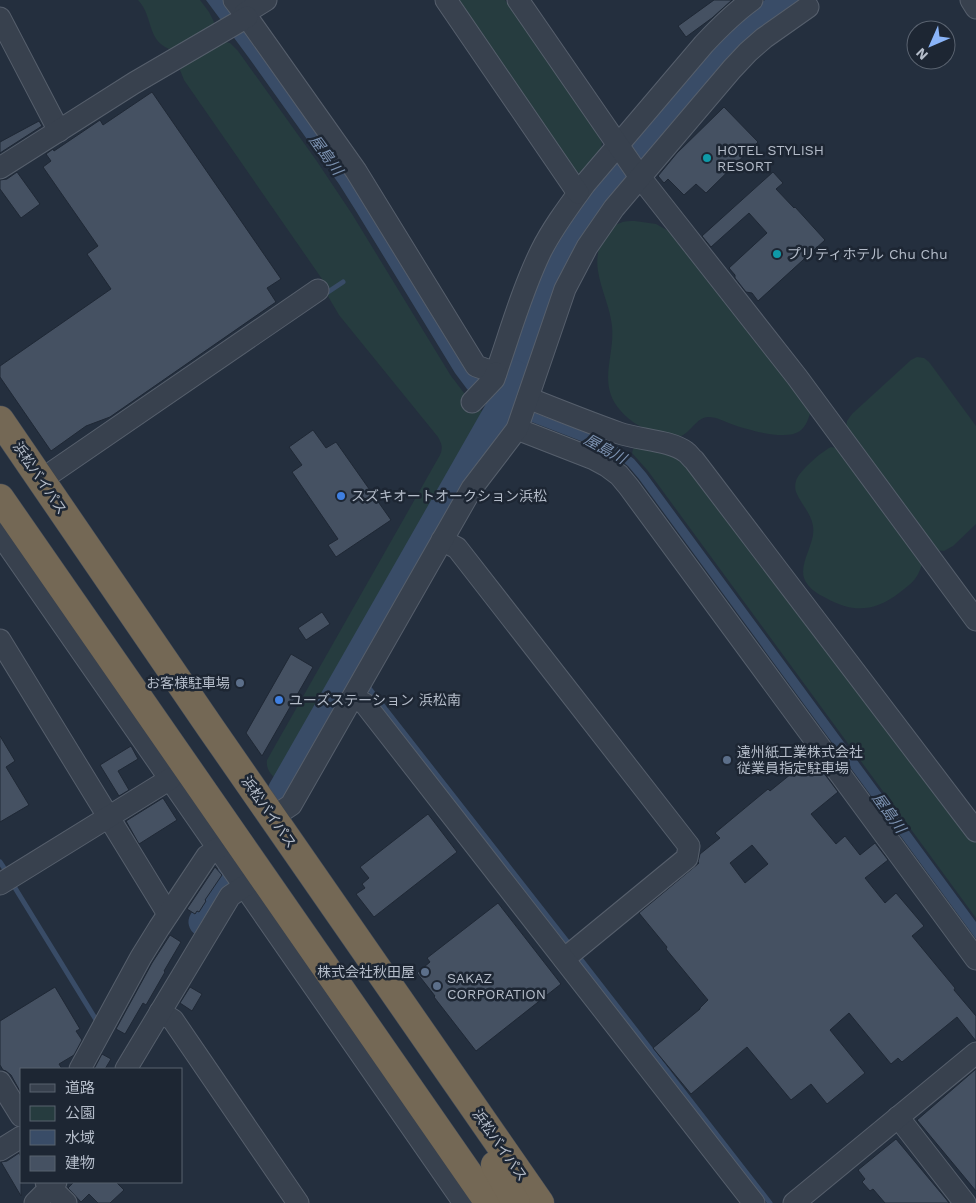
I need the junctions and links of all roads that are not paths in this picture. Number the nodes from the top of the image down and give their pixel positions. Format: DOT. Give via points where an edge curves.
graph roads {
  1 [pos="266,0"];
  2 [pos="446,0"];
  3 [pos="518,0"];
  4 [pos="752,0"];
  5 [pos="970,0"];
  6 [pos="808,7"];
  7 [pos="976,8"];
  8 [pos="243,12"];
  9 [pos="0,18"];
  10 [pos="58,131"];
  11 [pos="620,148"];
  12 [pos="0,168"];
  13 [pos="638,174"];
  14 [pos="578,193"];
  15 [pos="318,290"];
  16 [pos="494,377"];
  17 [pos="473,401"];
  18 [pos="522,413"];
  19 [pos="0,420"];
  20 [pos="41,480"];
  21 [pos="1,501"];
  22 [pos="0,534"];
  23 [pos="442,540"];
  24 [pos="976,620"];
  25 [pos="0,640"];
  26 [pos="353,697"];
  27 [pos="170,779"];
  28 [pos="108,817"];
  29 [pos="273,817"];
  30 [pos="212,822"];
  31 [pos="976,831"];
  32 [pos="218,848"];
  33 [pos="2,879"];
  34 [pos="252,880"];
  35 [pos="168,914"];
  36 [pos="564,959"];
  37 [pos="976,959"];
  38 [pos="160,1012"];
  39 [pos="976,1053"];
  40 [pos="81,1068"];
  41 [pos="127,1068"];
  42 [pos="454,1078"];
  43 [pos="0,1082"];
  44 [pos="20,1114"];
  45 [pos="898,1117"];
  46 [pos="20,1138"];
  47 [pos="0,1150"];
  48 [pos="51,1184"];
  49 [pos="35,1203"];
  50 [pos="66,1203"];
  51 [pos="298,1203"];
  52 [pos="464,1203"];
  53 [pos="489,1203"];
  54 [pos="516,1203"];
  55 [pos="540,1203"];
  56 [pos="754,1203"];
  57 [pos="794,1203"];
  58 [pos="965,1203"];
  1 -- 8 [label="street"];
  2 -- 14 [label="street"];
  3 -- 11 [label="street"];
  4 -- 11 [label="street" via="721,26"];
  5 -- 7 [label="street"];
  6 -- 13 [label="street" via="748,52"];
  8 -- 10 [label="street" via="224,31"];
  8 -- 16 [label="street" via="356,170 476,366"];
  9 -- 10 [label="street"];
  10 -- 12 [label="street"];
  11 -- 13 [label="street"];
  11 -- 14 [label="street"];
  13 -- 18 [label="street" via="575,268"];
  13 -- 24 [label="street" via="802,384"];
  14 -- 16 [label="street" via="554,227 534,267"];
  15 -- 20 [label="street" via="293,298"];
  16 -- 17 [label="street"];
  18 -- 23 [label="street"];
  18 -- 31 [label="street" via="667,443 686,452"];
  18 -- 37 [label="street" via="607,466 629,487"];
  19 -- 20 [label="highway, 浜松バイパス"];
  20 -- 29 [label="highway, 浜松バイパス"];
  21 -- 30 [label="highway"];
  22 -- 27 [label="street"];
  23 -- 26 [label="street"];
  23 -- 36 [label="street" via="457,548 689,846 687,858"];
  25 -- 28 [label="street"];
  26 -- 29 [label="street" via="291,805"];
  26 -- 36 [label="street" via="365,704"];
  27 -- 28 [label="street"];
  27 -- 30 [label="street"];
  28 -- 33 [label="street"];
  28 -- 35 [label="street"];
  29 -- 42 [label="highway, 浜松バイパス"];
  30 -- 32 [label="street"];
  30 -- 34 [label="highway"];
  32 -- 34 [label="street"];
  32 -- 35 [label="street" via="207,856"];
  34 -- 38 [label="street" via="230,896"];
  34 -- 52 [label="street"];
  34 -- 53 [label="highway"];
  35 -- 40 [label="street" via="132,972"];
  36 -- 56 [label="street"];
  38 -- 41 [label="street"];
  38 -- 51 [label="street" via="173,1020"];
  39 -- 45 [label="street"];
  42 -- 54 [label="highway"];
  42 -- 55 [label="highway, 浜松バイパス"];
  43 -- 44 [label="street"];
  45 -- 57 [label="street"];
  45 -- 58 [label="street"];
  46 -- 47 [label="street"];
  48 -- 49 [label="street"];
  48 -- 50 [label="street"];
}
